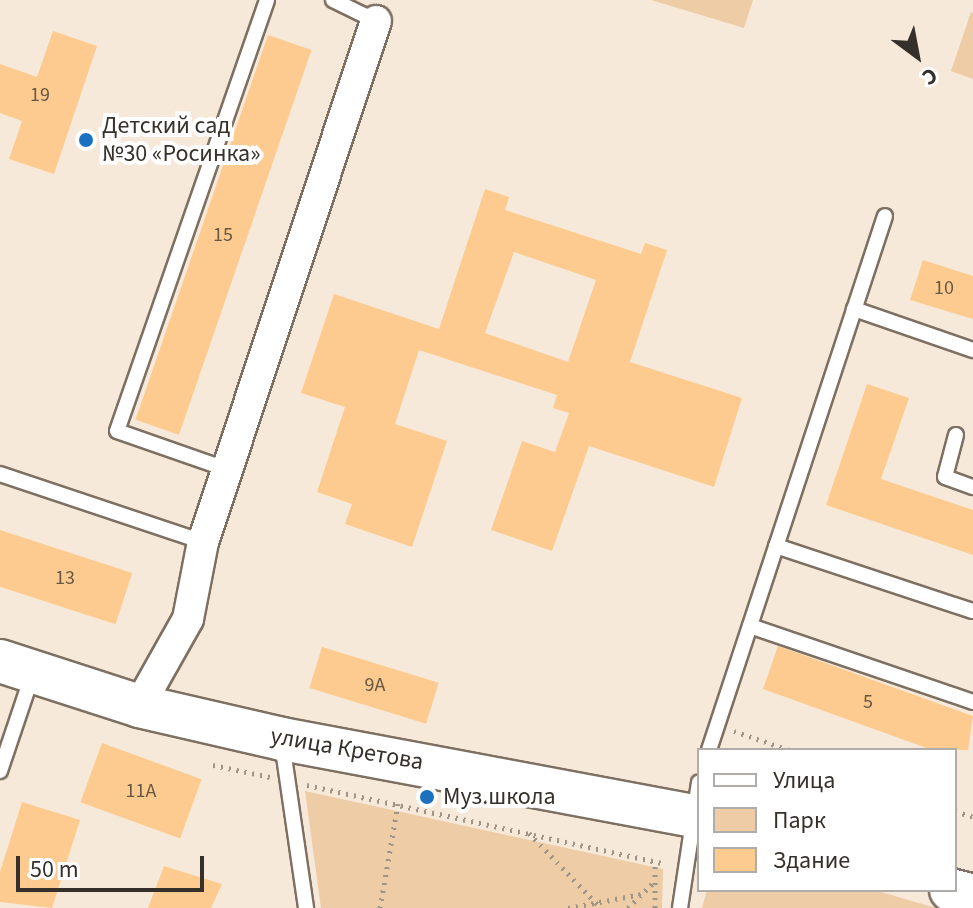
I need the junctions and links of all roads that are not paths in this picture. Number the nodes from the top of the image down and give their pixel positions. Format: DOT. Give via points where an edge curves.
graph roads {
  1 [pos="267,0"];
  2 [pos="333,0"];
  3 [pos="376,21"];
  4 [pos="885,216"];
  5 [pos="854,309"];
  6 [pos="973,350"];
  7 [pos="956,435"];
  8 [pos="226,469"];
  9 [pos="0,474"];
  10 [pos="973,487"];
  11 [pos="203,542"];
  12 [pos="776,546"];
  13 [pos="973,611"];
  14 [pos="750,626"];
  15 [pos="17,666"];
  16 [pos="973,702"];
  17 [pos="139,706"];
  18 [pos="282,739"];
  19 [pos="710,748"];
  20 [pos="0,771"];
  21 [pos="696,804"];
  22 [pos="306,908"];
  23 [pos="680,908"];
  1 -- 8 [label="lane" via="117,431"];
  2 -- 3 [label="lane"];
  3 -- 8 [label="street"];
  4 -- 5 [label="lane"];
  5 -- 6 [label="lane"];
  5 -- 12 [label="lane"];
  7 -- 10 [label="lane" via="945,477"];
  8 -- 11 [label="street"];
  9 -- 11 [label="lane"];
  11 -- 17 [label="street" via="188,619"];
  12 -- 13 [label="lane"];
  12 -- 14 [label="lane"];
  14 -- 16 [label="lane"];
  14 -- 19 [label="lane"];
  15 -- 17 [label="street, улица Кретова"];
  15 -- 20 [label="lane"];
  17 -- 18 [label="street, улица Кретова"];
  18 -- 21 [label="street, улица Кретова"];
  18 -- 22 [label="lane"];
  21 -- 23 [label="lane"];
}
